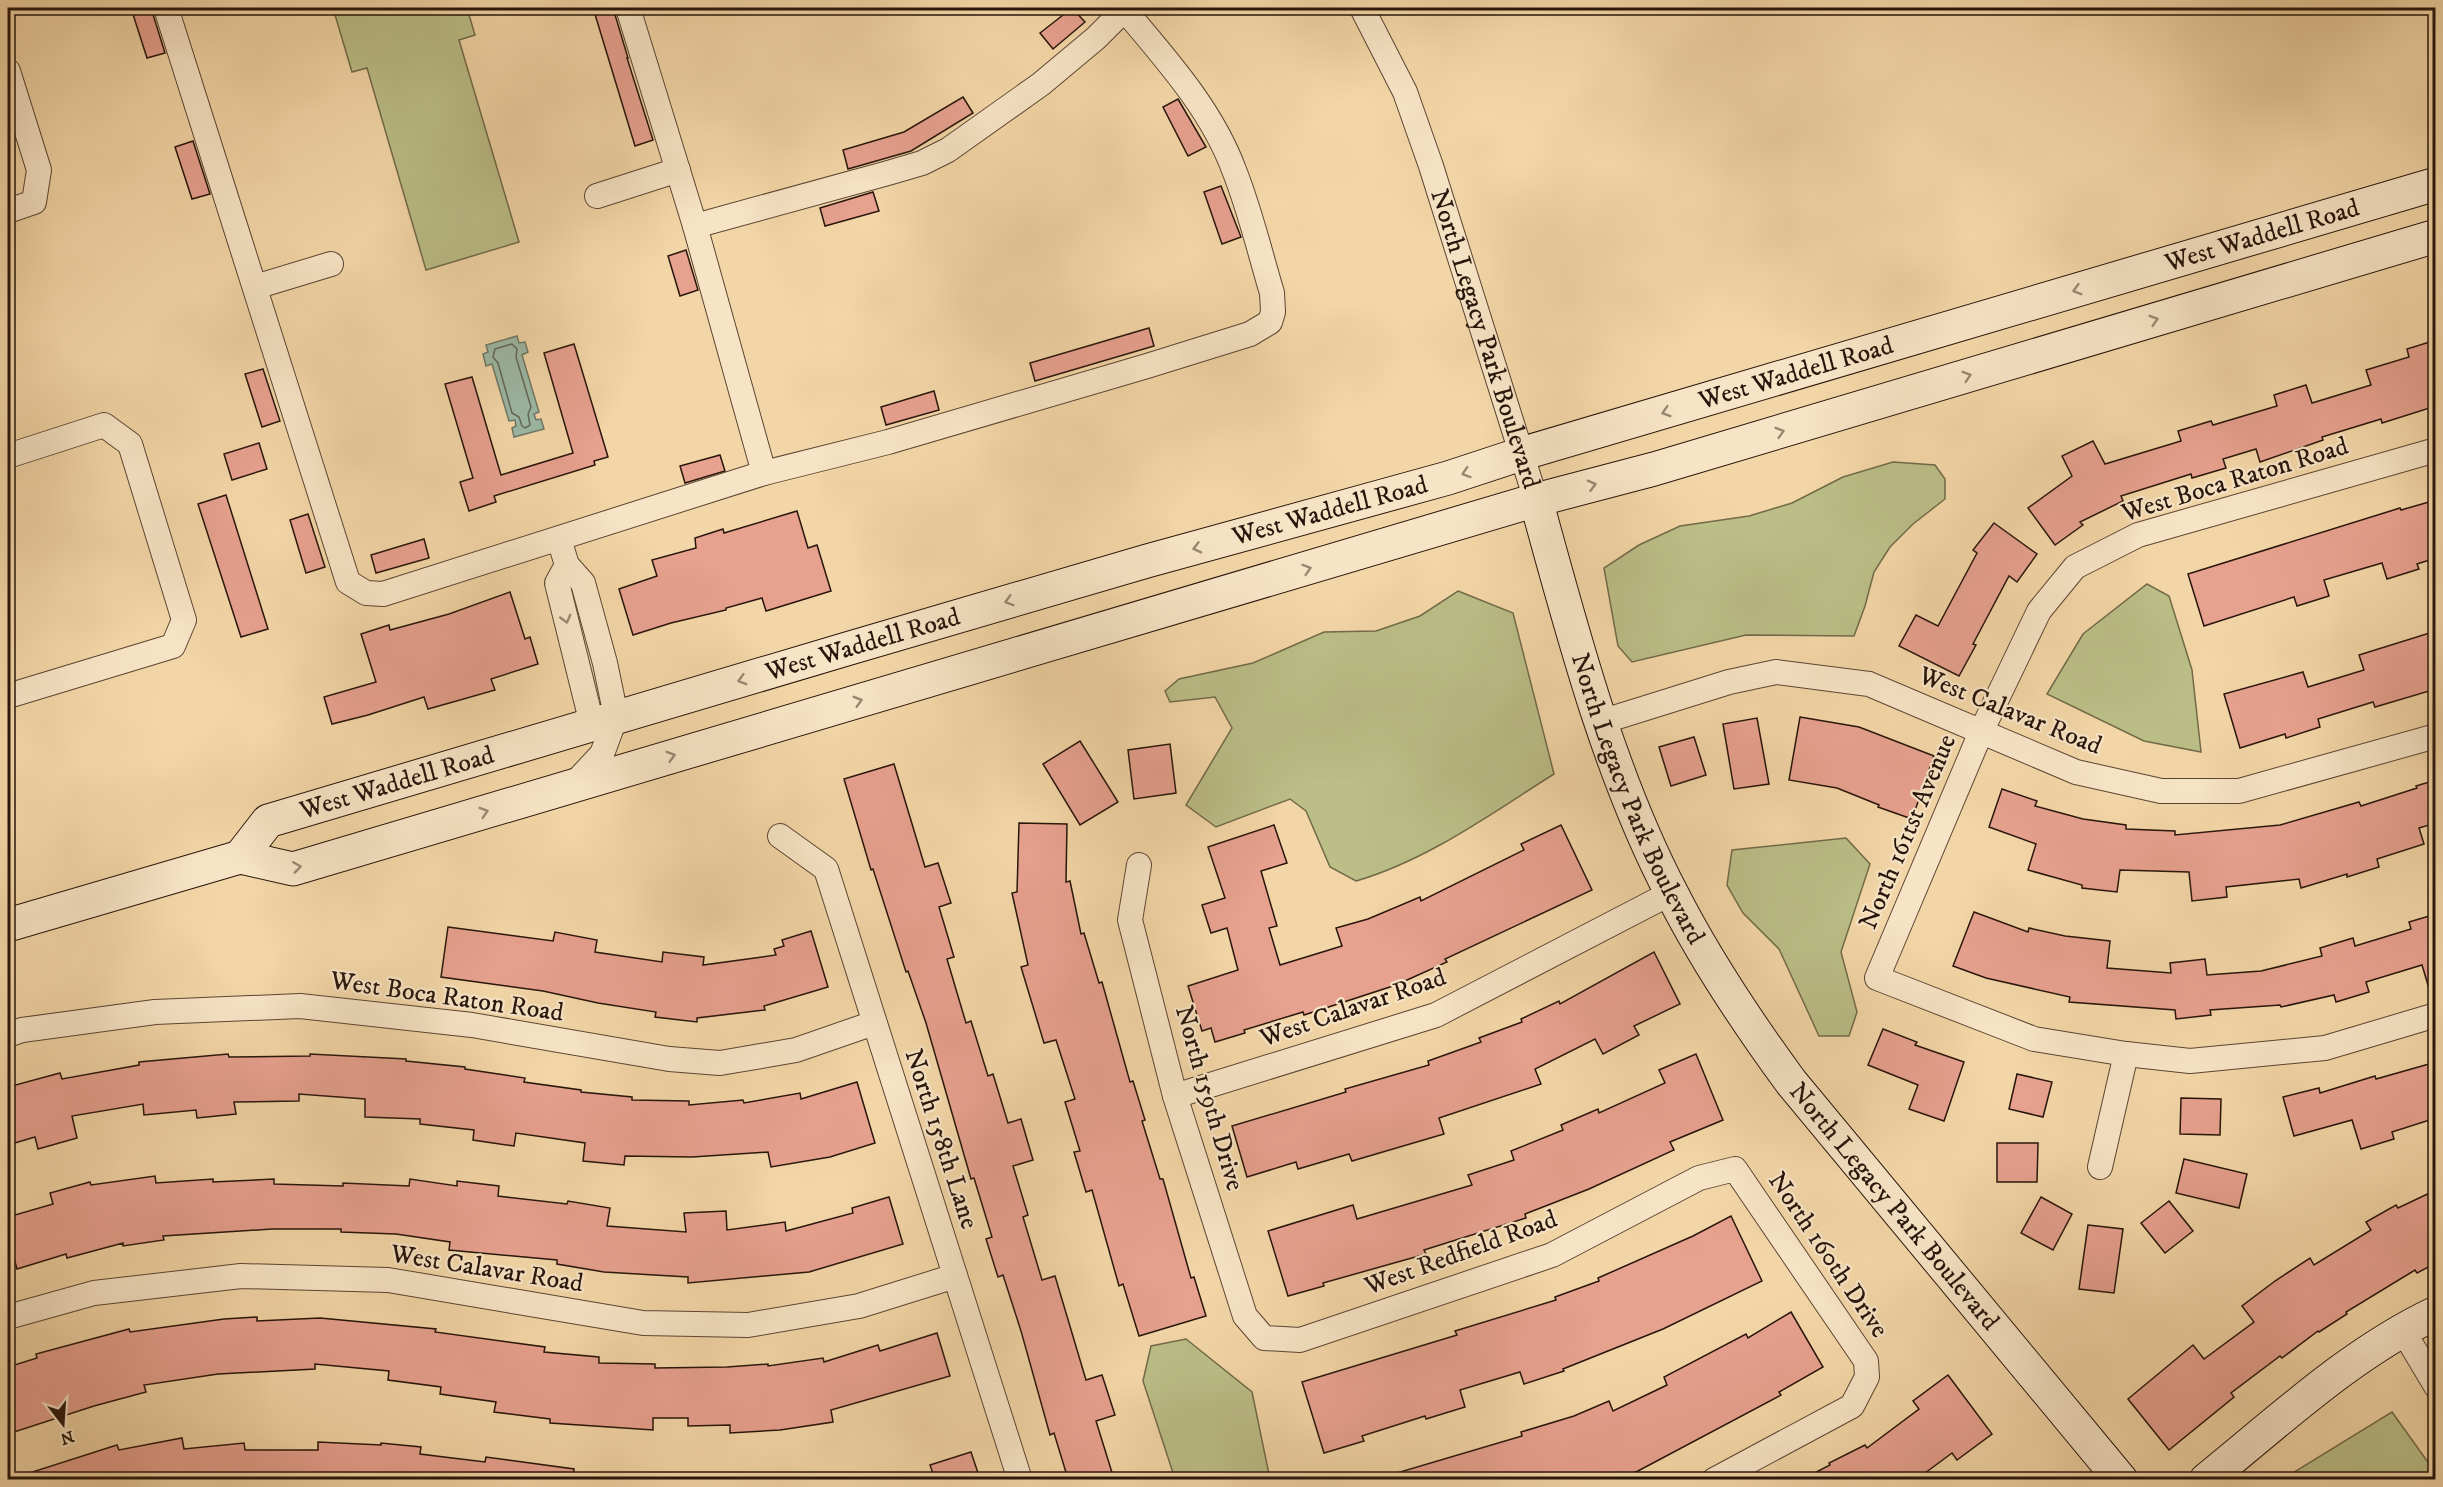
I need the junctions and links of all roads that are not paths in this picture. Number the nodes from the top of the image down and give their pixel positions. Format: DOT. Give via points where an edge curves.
graph roads {
  1 [pos="166,8"];
  2 [pos="628,8"];
  3 [pos="1124,8"];
  4 [pos="1362,8"];
  5 [pos="8,71"];
  6 [pos="678,170"];
  7 [pos="2436,184"];
  8 [pos="597,196"];
  9 [pos="8,211"];
  10 [pos="695,226"];
  11 [pos="2436,236"];
  12 [pos="331,264"];
  13 [pos="255,287"];
  14 [pos="2436,450"];
  15 [pos="1521,454"];
  16 [pos="8,456"];
  17 [pos="764,473"];
  18 [pos="1536,500"];
  19 [pos="559,539"];
  20 [pos="2039,611"];
  21 [pos="8,696"];
  22 [pos="604,720"];
  23 [pos="1601,722"];
  24 [pos="1981,732"];
  25 [pos="2436,736"];
  26 [pos="572,786"];
  27 [pos="780,836"];
  28 [pos="240,857"];
  29 [pos="1139,865"];
  30 [pos="1671,893"];
  31 [pos="8,925"];
  32 [pos="2436,1015"];
  33 [pos="874,1023"];
  34 [pos="8,1035"];
  35 [pos="2126,1054"];
  36 [pos="1175,1096"];
  37 [pos="2100,1167"];
  38 [pos="1736,1168"];
  39 [pos="955,1276"];
  40 [pos="2436,1313"];
  41 [pos="8,1317"];
  42 [pos="2402,1329"];
  43 [pos="1264,1338"];
  44 [pos="2436,1386"];
  45 [pos="1020,1479"];
  46 [pos="1714,1479"];
  47 [pos="2121,1479"];
  48 [pos="2206,1479"];
  1 -- 13 [label="street"];
  2 -- 6 [label="street"];
  3 -- 10 [label="street" via="1096,38 1041,84 948,150 922,163"];
  3 -- 17 [label="street" via="1178,74 1234,169 1272,293 1270,322 1250,334 1148,366 888,442"];
  4 -- 15 [label="street, North Legacy Park Boulevard" via="1405,92"];
  5 -- 9 [label="street" via="39,170 34,202"];
  6 -- 8 [label="street"];
  6 -- 10 [label="street"];
  7 -- 15 [label="main road, West Waddell Road, one-way"];
  10 -- 17 [label="street"];
  18 -- 11 [label="main road, West Waddell Road, one-way" via="1654,469"];
  12 -- 13 [label="street"];
  13 -- 19 [label="street" via="348,582 355,588 383,594"];
  14 -- 20 [label="street, West Boca Raton Road" via="2138,535 2075,567"];
  15 -- 18 [label="street, North Legacy Park Boulevard"];
  15 -- 22 [label="main road, West Waddell Road, one-way"];
  16 -- 21 [label="street" via="104,426 130,444 184,620 173,646"];
  17 -- 19 [label="street"];
  18 -- 23 [label="main road, North Legacy Park Boulevard"];
  26 -- 18 [label="main road, West Waddell Road, one-way"];
  19 -- 22 [label="street" via="567,565 583,583 605,663"];
  20 -- 24 [label="street, North 161tst Avenue"];
  22 -- 26 [label="street" via="602,754"];
  22 -- 28 [label="main road, West Waddell Road" via="268,821"];
  23 -- 24 [label="street, West Calavar Road" via="1729,682 1776,672 1869,684"];
  23 -- 30 [label="main road, North Legacy Park Boulevard"];
  24 -- 25 [label="street, West Calavar Road" via="2076,772 2161,791 2238,791"];
  24 -- 35 [label="street, North 161tst Avenue" via="1877,978 2034,1039"];
  28 -- 26 [label="main road, West Waddell Road, one-way" via="293,869"];
  27 -- 33 [label="street, North 158th Lane" via="826,869"];
  28 -- 31 [label="main road, West Waddell Road"];
  29 -- 36 [label="street, North 159th Drive" via="1131,920"];
  30 -- 36 [label="street, West Calavar Road" via="1436,1015"];
  30 -- 47 [label="main road, North Legacy Park Boulevard" via="1712,967 1791,1082"];
  32 -- 35 [label="street" via="2325,1048 2190,1061"];
  33 -- 34 [label="street, West Boca Raton Road" via="796,1050 720,1064 472,1025 300,1006 155,1012"];
  33 -- 39 [label="street, North 158th Lane"];
  35 -- 37 [label="street"];
  36 -- 43 [label="street, North 159th Drive" via="1245,1316"];
  38 -- 43 [label="street, West Redfield Road" via="1699,1178 1552,1255 1300,1340"];
  38 -- 46 [label="street, North 160th Drive" via="1866,1362 1867,1377 1852,1406"];
  39 -- 41 [label="street, West Calavar Road" via="860,1306 748,1325 643,1323 388,1280 241,1276 94,1293"];
  39 -- 45 [label="street, North 158th Lane"];
  40 -- 42 [label="main road"];
  42 -- 44 [label="street"];
  42 -- 48 [label="main road" via="2370,1349"];
}
